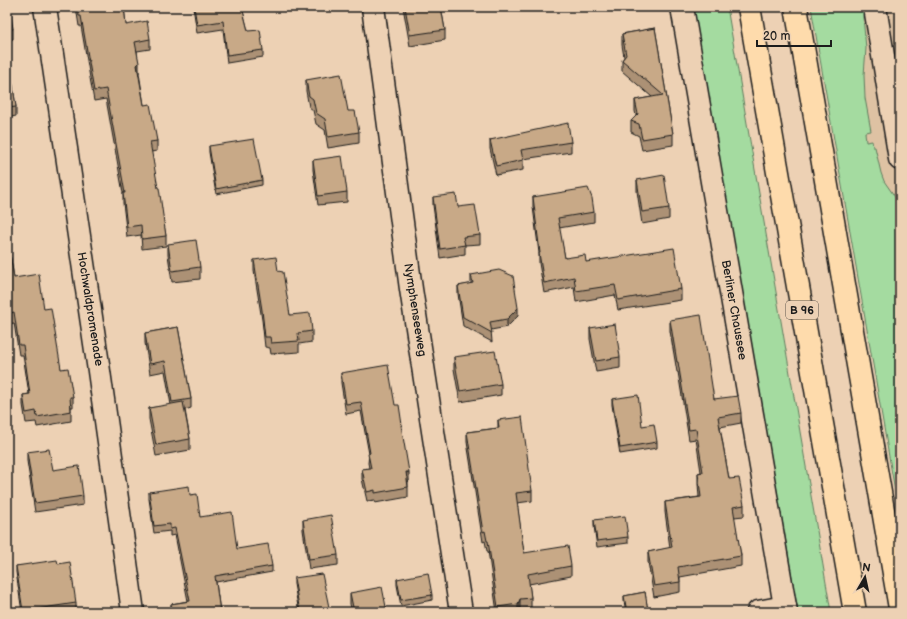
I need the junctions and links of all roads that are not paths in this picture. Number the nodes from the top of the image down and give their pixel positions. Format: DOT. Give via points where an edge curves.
graph roads {
  1 [pos="45,7"];
  2 [pos="373,7"];
  3 [pos="682,7"];
  4 [pos="750,7"];
  5 [pos="796,7"];
  6 [pos="875,7"];
  7 [pos="900,159"];
  8 [pos="900,608"];
  9 [pos="785,610"];
  10 [pos="133,612"];
  11 [pos="461,612"];
  12 [pos="758,612"];
  13 [pos="855,612"];
  1 -- 10 [label="street, Hochwaldpromenade"];
  2 -- 11 [label="street, Nymphenseeweg" via="411,289"];
  3 -- 9 [label="street, Berliner Chaussee"];
  4 -- 13 [label="main road, B 96"];
  5 -- 8 [label="main road"];
  6 -- 7 [label="street"];
  9 -- 12 [label="street"];
}
